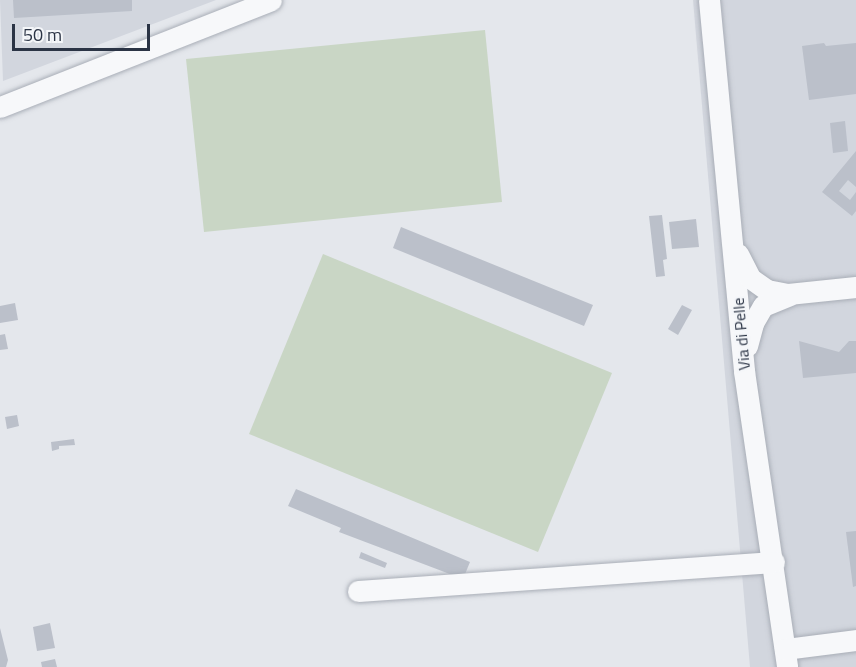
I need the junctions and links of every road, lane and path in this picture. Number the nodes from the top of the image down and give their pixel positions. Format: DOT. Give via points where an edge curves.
graph roads {
  1 [pos="271,0"];
  2 [pos="709,0"];
  3 [pos="0,107"];
  4 [pos="731,221"];
  5 [pos="856,287"];
  6 [pos="797,293"];
  7 [pos="744,371"];
  8 [pos="774,562"];
  9 [pos="358,591"];
  10 [pos="856,640"];
  11 [pos="786,658"];
  1 -- 3 [label="street"];
  2 -- 4 [label="street, Via di Pelle"];
  4 -- 6 [label="street" via="738,256 750,278 767,290"];
  4 -- 7 [label="street, Via di Pelle"];
  5 -- 6 [label="street"];
  6 -- 7 [label="street" via="769,302 756,315"];
  7 -- 8 [label="street, Via di Pelle"];
  8 -- 9 [label="street"];
  8 -- 11 [label="street, Via di Pelle"];
  10 -- 11 [label="street"];
}
